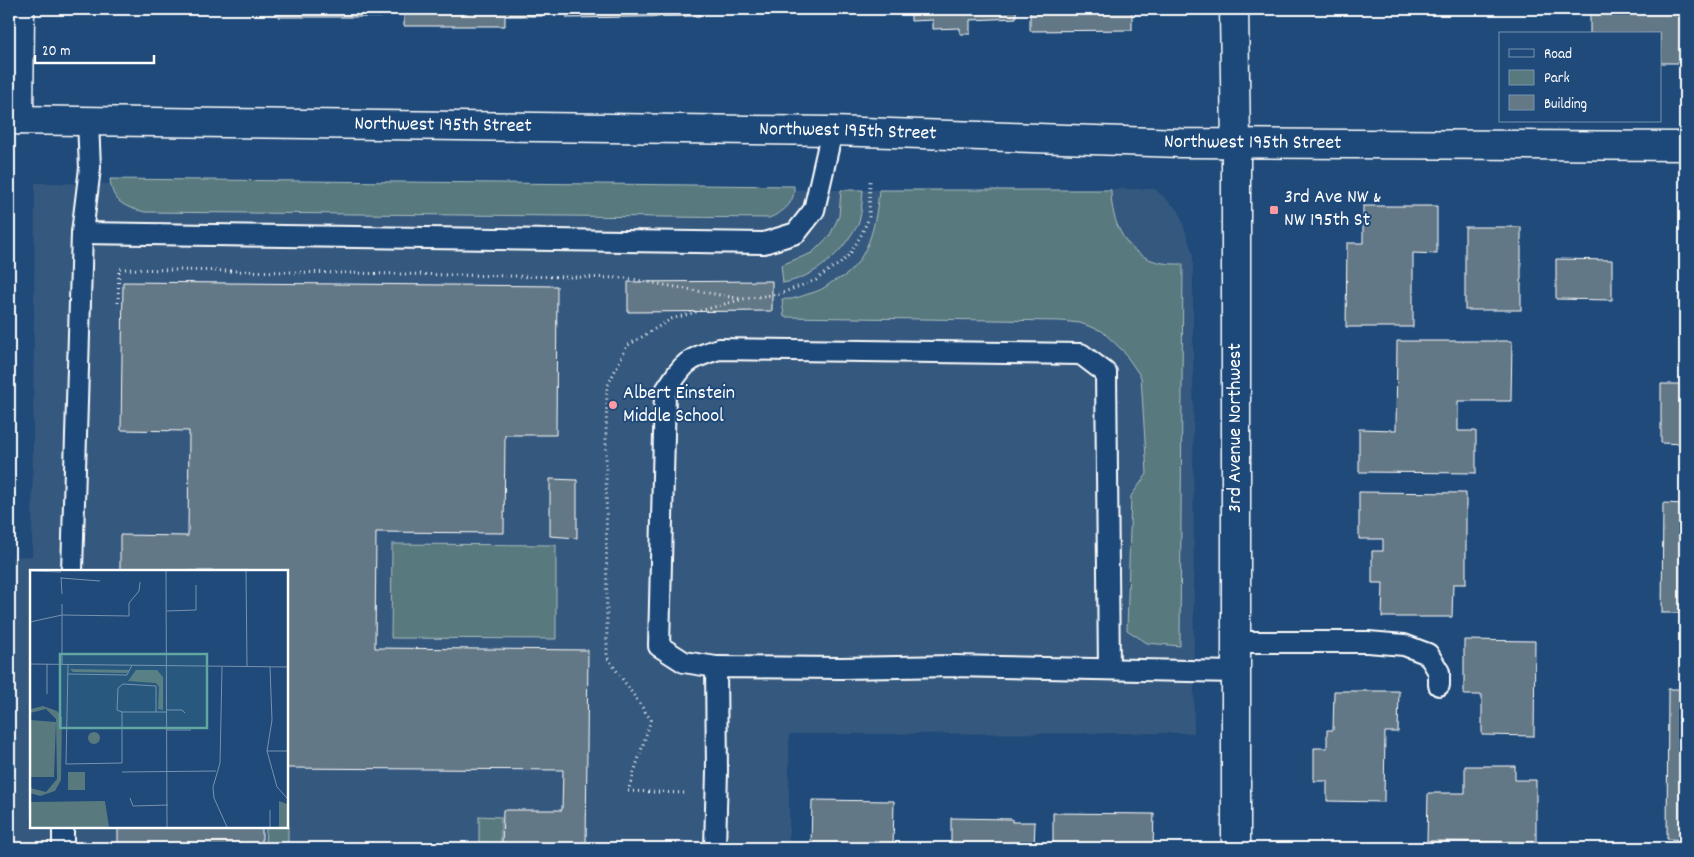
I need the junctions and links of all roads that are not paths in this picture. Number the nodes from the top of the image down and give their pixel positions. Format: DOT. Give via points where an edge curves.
graph roads {
  1 [pos="20,9"];
  2 [pos="1234,9"];
  3 [pos="14,120"];
  4 [pos="88,121"];
  5 [pos="832,131"];
  6 [pos="1236,144"];
  7 [pos="1685,146"];
  8 [pos="82,233"];
  9 [pos="72,570"];
  10 [pos="1236,642"];
  11 [pos="716,668"];
  12 [pos="1109,670"];
  13 [pos="1236,672"];
  14 [pos="1439,685"];
  15 [pos="63,827"];
  16 [pos="63,848"];
  17 [pos="715,848"];
  18 [pos="1236,848"];
  1 -- 3 [label="street"];
  2 -- 6 [label="street, 3rd Avenue Northwest"];
  3 -- 4 [label="street, Northwest 195th Street"];
  4 -- 5 [label="street, Northwest 195th Street"];
  4 -- 8 [label="lane" via="90,168"];
  5 -- 6 [label="street, Northwest 195th Street"];
  5 -- 8 [label="lane" via="814,210 796,233 764,243"];
  6 -- 7 [label="street, Northwest 195th Street"];
  6 -- 10 [label="street, 3rd Avenue Northwest"];
  8 -- 9 [label="lane"];
  10 -- 13 [label="street, 3rd Avenue Northwest"];
  10 -- 14 [label="lane" via="1404,645 1428,654 1439,672"];
  11 -- 12 [label="lane" via="953,666"];
  11 -- 12 [label="lane" via="684,662 659,646 665,392 681,368 695,356 719,349 1081,354 1106,373"];
  11 -- 17 [label="lane"];
  12 -- 13 [label="lane"];
  13 -- 18 [label="street, 3rd Avenue Northwest"];
  15 -- 16 [label="lane"];
}
